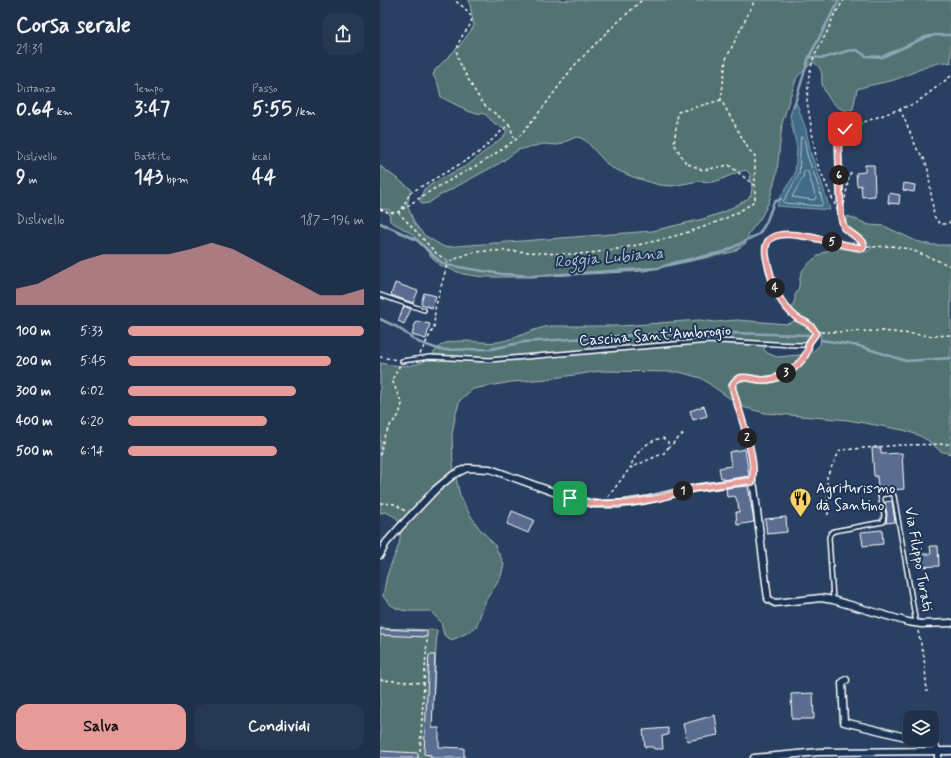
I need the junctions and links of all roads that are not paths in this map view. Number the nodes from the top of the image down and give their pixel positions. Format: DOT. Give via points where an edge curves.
graph roads {
  1 [pos="380,295"];
  2 [pos="424,310"];
  3 [pos="816,333"];
  4 [pos="402,361"];
  5 [pos="380,555"];
  6 [pos="833,600"];
  7 [pos="916,623"];
  8 [pos="951,623"];
  9 [pos="846,680"];
  10 [pos="903,736"];
  11 [pos="935,746"];
  12 [pos="938,751"];
  13 [pos="951,751"];
  14 [pos="754,758"];
  15 [pos="938,758"];
  1 -- 2 [label="lane"];
  3 -- 4 [label="lane, Cascina Sant'Ambrogio" via="808,344 802,346 710,341 490,360 430,357"];
  5 -- 6 [label="street, Via Filippo Turati" via="386,543 436,489 453,475 467,468 490,469 576,500 601,504 641,501 695,488 750,481 754,487 769,601 775,603 821,598"];
  6 -- 7 [label="street, Via Filippo Turati"];
  6 -- 7 [label="lane, Via Filippo Turati" via="831,533 883,522 880,495 892,493"];
  7 -- 8 [label="street, Via Filippo Turati"];
  9 -- 10 [label="street" via="842,683 844,722"];
  11 -- 12 [label="street"];
  12 -- 13 [label="street"];
  12 -- 14 [label="street" via="819,752"];
  12 -- 15 [label="street"];
}
